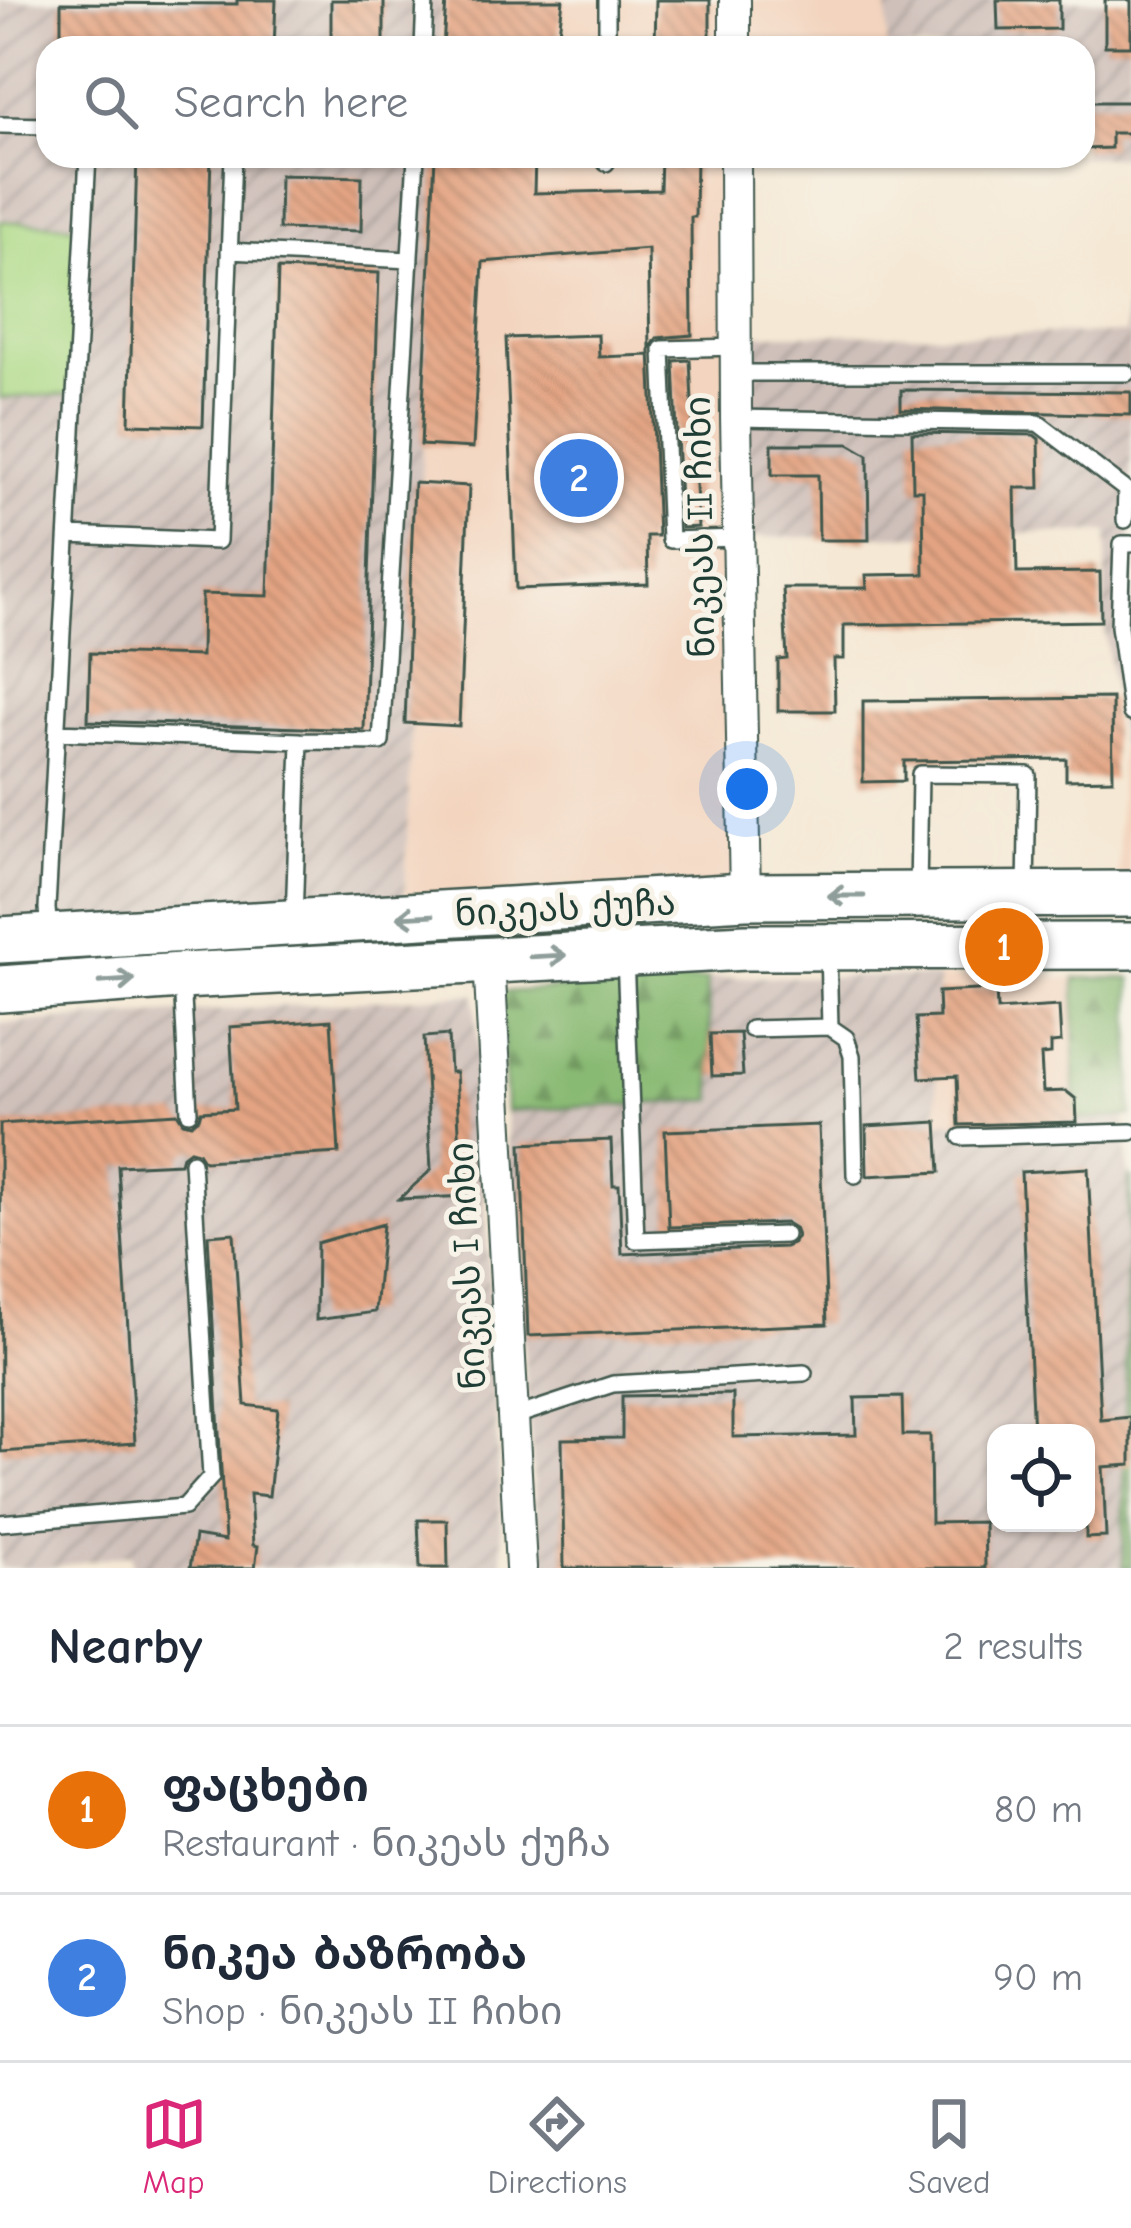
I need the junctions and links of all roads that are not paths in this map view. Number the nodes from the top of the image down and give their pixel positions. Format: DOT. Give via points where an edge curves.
graph roads {
  1 [pos="425,0"];
  2 [pos="607,0"];
  3 [pos="735,0"];
  4 [pos="424,36"];
  5 [pos="607,36"];
  6 [pos="735,36"];
  7 [pos="0,125"];
  8 [pos="36,125"];
  9 [pos="87,168"];
  10 [pos="232,168"];
  11 [pos="415,168"];
  12 [pos="735,168"];
  13 [pos="229,251"];
  14 [pos="410,260"];
  15 [pos="736,360"];
  16 [pos="1127,373"];
  17 [pos="736,418"];
  18 [pos="1125,520"];
  19 [pos="68,536"];
  20 [pos="738,538"];
  21 [pos="1131,544"];
  22 [pos="1131,712"];
  23 [pos="57,732"];
  24 [pos="300,741"];
  25 [pos="1130,887"];
  26 [pos="746,896"];
  27 [pos="918,896"];
  28 [pos="1026,896"];
  29 [pos="294,923"];
  30 [pos="49,938"];
  31 [pos="0,940"];
  32 [pos="1131,946"];
  33 [pos="828,947"];
  34 [pos="625,953"];
  35 [pos="488,959"];
  36 [pos="182,976"];
  37 [pos="0,989"];
  38 [pos="830,1027"];
  39 [pos="751,1029"];
  40 [pos="189,1112"];
  41 [pos="1131,1132"];
  42 [pos="961,1137"];
  43 [pos="192,1162"];
  44 [pos="855,1175"];
  45 [pos="785,1234"];
  46 [pos="804,1373"];
  47 [pos="513,1417"];
  48 [pos="0,1523"];
  49 [pos="521,1568"];
  1 -- 4 [label="lane"];
  2 -- 5 [label="lane"];
  3 -- 6 [label="street"];
  7 -- 8 [label="lane"];
  9 -- 19 [label="lane"];
  10 -- 13 [label="lane"];
  11 -- 14 [label="lane"];
  12 -- 15 [label="street, ნიკეას II ჩიხი"];
  13 -- 14 [label="lane"];
  13 -- 19 [label="lane" via="218,541"];
  14 -- 24 [label="lane" via="381,742"];
  15 -- 16 [label="lane"];
  15 -- 17 [label="street, ნიკეას II ჩიხი"];
  15 -- 20 [label="lane" via="662,349 670,540"];
  17 -- 18 [label="lane" via="1038,423 1126,490"];
  17 -- 20 [label="street, ნიკეას II ჩიხი"];
  19 -- 23 [label="lane"];
  20 -- 26 [label="street, ნიკეას II ჩიხი"];
  21 -- 22 [label="lane" via="1122,544 1120,626"];
  23 -- 24 [label="lane"];
  23 -- 30 [label="lane"];
  24 -- 29 [label="lane"];
  25 -- 28 [label="main road, ნიკეას ქუჩა"];
  27 -- 26 [label="main road, ნიკეას ქუჩა, one-way"];
  26 -- 29 [label="main road, ნიკეას ქუჩა, one-way"];
  27 -- 28 [label="main road, ნიკეას ქუჩა"];
  27 -- 28 [label="lane" via="920,774 1028,775"];
  29 -- 30 [label="main road, ნიკეას ქუჩა"];
  30 -- 31 [label="main road, ნიკეას ქუჩა"];
  32 -- 33 [label="main road, ნიკეას ქუჩა"];
  33 -- 34 [label="main road, ნიკეას ქუჩა"];
  33 -- 38 [label="lane"];
  35 -- 34 [label="main road, ნიკეას ქუჩა, one-way"];
  34 -- 45 [label="lane" via="636,1240"];
  35 -- 36 [label="main road, ნიკეას ქუჩა"];
  35 -- 47 [label="street, ნიკეას I ჩიხი"];
  37 -- 36 [label="main road, ნიკეას ქუჩა, one-way"];
  36 -- 40 [label="lane"];
  38 -- 39 [label="lane"];
  38 -- 44 [label="lane" via="846,1038 852,1056"];
  41 -- 42 [label="lane"];
  43 -- 48 [label="lane" via="211,1477 184,1507"];
  46 -- 47 [label="lane" via="613,1384"];
  47 -- 49 [label="street, ნიკეას I ჩიხი"];
}
